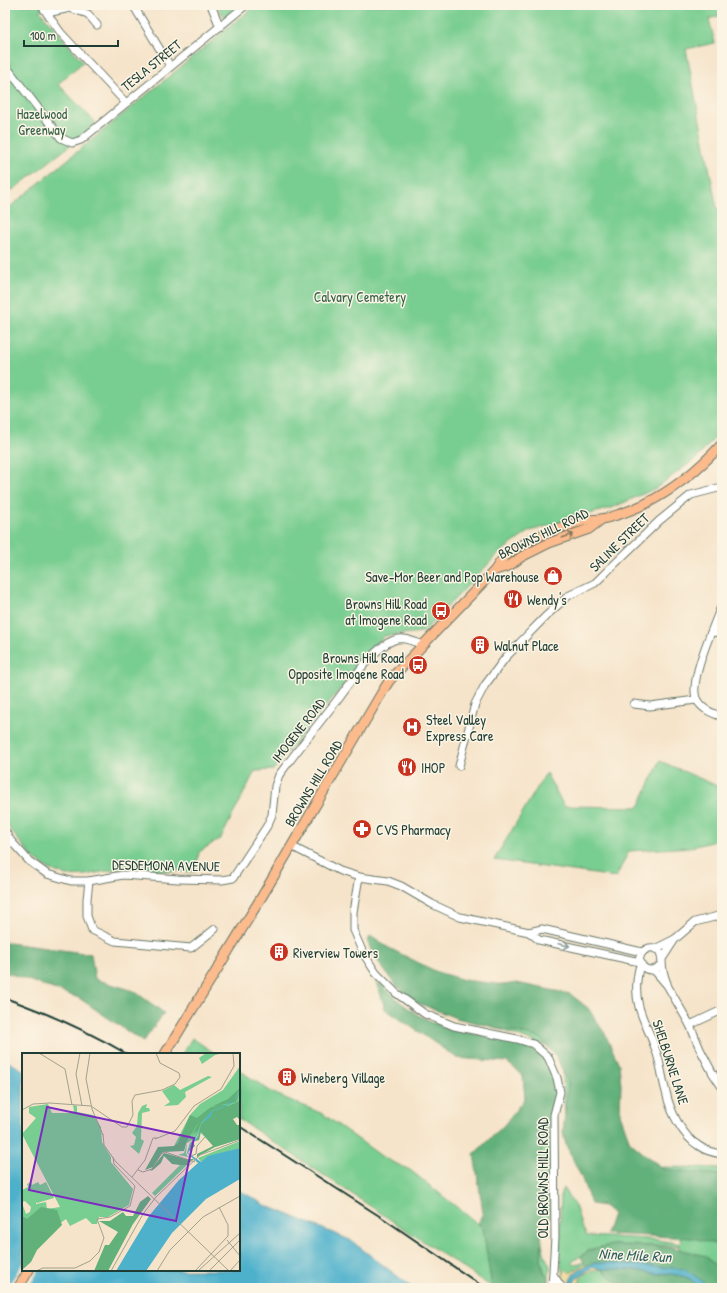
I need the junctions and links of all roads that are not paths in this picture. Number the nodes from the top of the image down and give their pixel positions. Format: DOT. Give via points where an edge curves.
graph roads {
  1 [pos="41,5"];
  2 [pos="133,5"];
  3 [pos="211,5"];
  4 [pos="246,5"];
  5 [pos="69,6"];
  6 [pos="47,13"];
  7 [pos="97,25"];
  8 [pos="220,27"];
  9 [pos="5,65"];
  10 [pos="170,66"];
  11 [pos="126,103"];
  12 [pos="722,444"];
  13 [pos="722,487"];
  14 [pos="722,604"];
  15 [pos="712,632"];
  16 [pos="722,633"];
  17 [pos="423,645"];
  18 [pos="696,700"];
  19 [pos="634,704"];
  20 [pos="722,717"];
  21 [pos="459,766"];
  22 [pos="5,831"];
  23 [pos="292,846"];
  24 [pos="359,877"];
  25 [pos="234,878"];
  26 [pos="89,881"];
  27 [pos="722,916"];
  28 [pos="215,930"];
  29 [pos="529,932"];
  30 [pos="675,939"];
  31 [pos="655,949"];
  32 [pos="642,952"];
  33 [pos="662,961"];
  34 [pos="640,962"];
  35 [pos="650,970"];
  36 [pos="637,978"];
  37 [pos="667,985"];
  38 [pos="722,1010"];
  39 [pos="690,1025"];
  40 [pos="166,1053"];
  41 [pos="722,1087"];
  42 [pos="722,1154"];
  43 [pos="28,1271"];
  44 [pos="558,1282"];
  45 [pos="18,1288"];
  46 [pos="552,1288"];
  1 -- 6 [label="street"];
  2 -- 10 [label="street"];
  3 -- 8 [label="street"];
  4 -- 8 [label="street, TESLA STREET"];
  5 -- 6 [label="street"];
  5 -- 7 [label="street" via="88,14"];
  6 -- 11 [label="street" via="61,33"];
  8 -- 10 [label="street, TESLA STREET"];
  9 -- 11 [label="street, TESLA STREET" via="61,138 72,143 81,140"];
  10 -- 11 [label="street, TESLA STREET"];
  12 -- 17 [label="main road, BROWNS HILL ROAD" via="686,478 666,492 625,512 602,519 589,529 549,543 509,566 495,570"];
  13 -- 21 [label="street, SALINE STREET" via="691,495 596,583 568,596 506,657 485,685 475,704"];
  14 -- 15 [label="street"];
  15 -- 16 [label="street"];
  15 -- 18 [label="street" via="695,679"];
  17 -- 23 [label="main road, BROWNS HILL ROAD" via="389,681"];
  17 -- 25 [label="street, IMOGENE ROAD" via="410,640 393,640 382,646 365,664 279,775 275,786 272,815"];
  18 -- 19 [label="street" via="650,706"];
  18 -- 20 [label="street" via="704,709"];
  22 -- 26 [label="street, DESDEMONA AVENUE" via="29,861 47,874 71,881"];
  23 -- 24 [label="street" via="340,871"];
  23 -- 40 [label="main road, BROWNS HILL ROAD"];
  24 -- 29 [label="street" via="388,881 460,917"];
  24 -- 44 [label="street, OLD BROWNS HILL ROAD" via="353,912 353,930 363,953 376,973 396,993 425,1014 454,1026 533,1044 548,1057 560,1092 554,1115"];
  25 -- 26 [label="street, DESDEMONA AVENUE" via="178,879 123,875"];
  26 -- 28 [label="street" via="87,916 92,930 115,941 192,948"];
  27 -- 30 [label="street" via="695,922"];
  29 -- 32 [label="street" via="542,929"];
  29 -- 34 [label="street, one-way" via="539,940"];
  30 -- 31 [label="street"];
  30 -- 33 [label="street"];
  31 -- 32 [label="street" via="648,948"];
  31 -- 33 [label="street" via="660,952"];
  32 -- 34 [label="street"];
  33 -- 35 [label="street" via="660,966"];
  33 -- 37 [label="street"];
  34 -- 35 [label="street" via="644,968"];
  34 -- 36 [label="street, SHELBURNE LANE"];
  35 -- 36 [label="street"];
  35 -- 37 [label="street"];
  36 -- 42 [label="street, SHELBURNE LANE" via="639,1010 657,1051 666,1094 673,1112 689,1138 699,1146"];
  37 -- 39 [label="street"];
  38 -- 39 [label="street"];
  39 -- 41 [label="street" via="700,1049"];
  43 -- 45 [label="main road"];
  44 -- 46 [label="street, OLD BROWNS HILL ROAD"];
}
